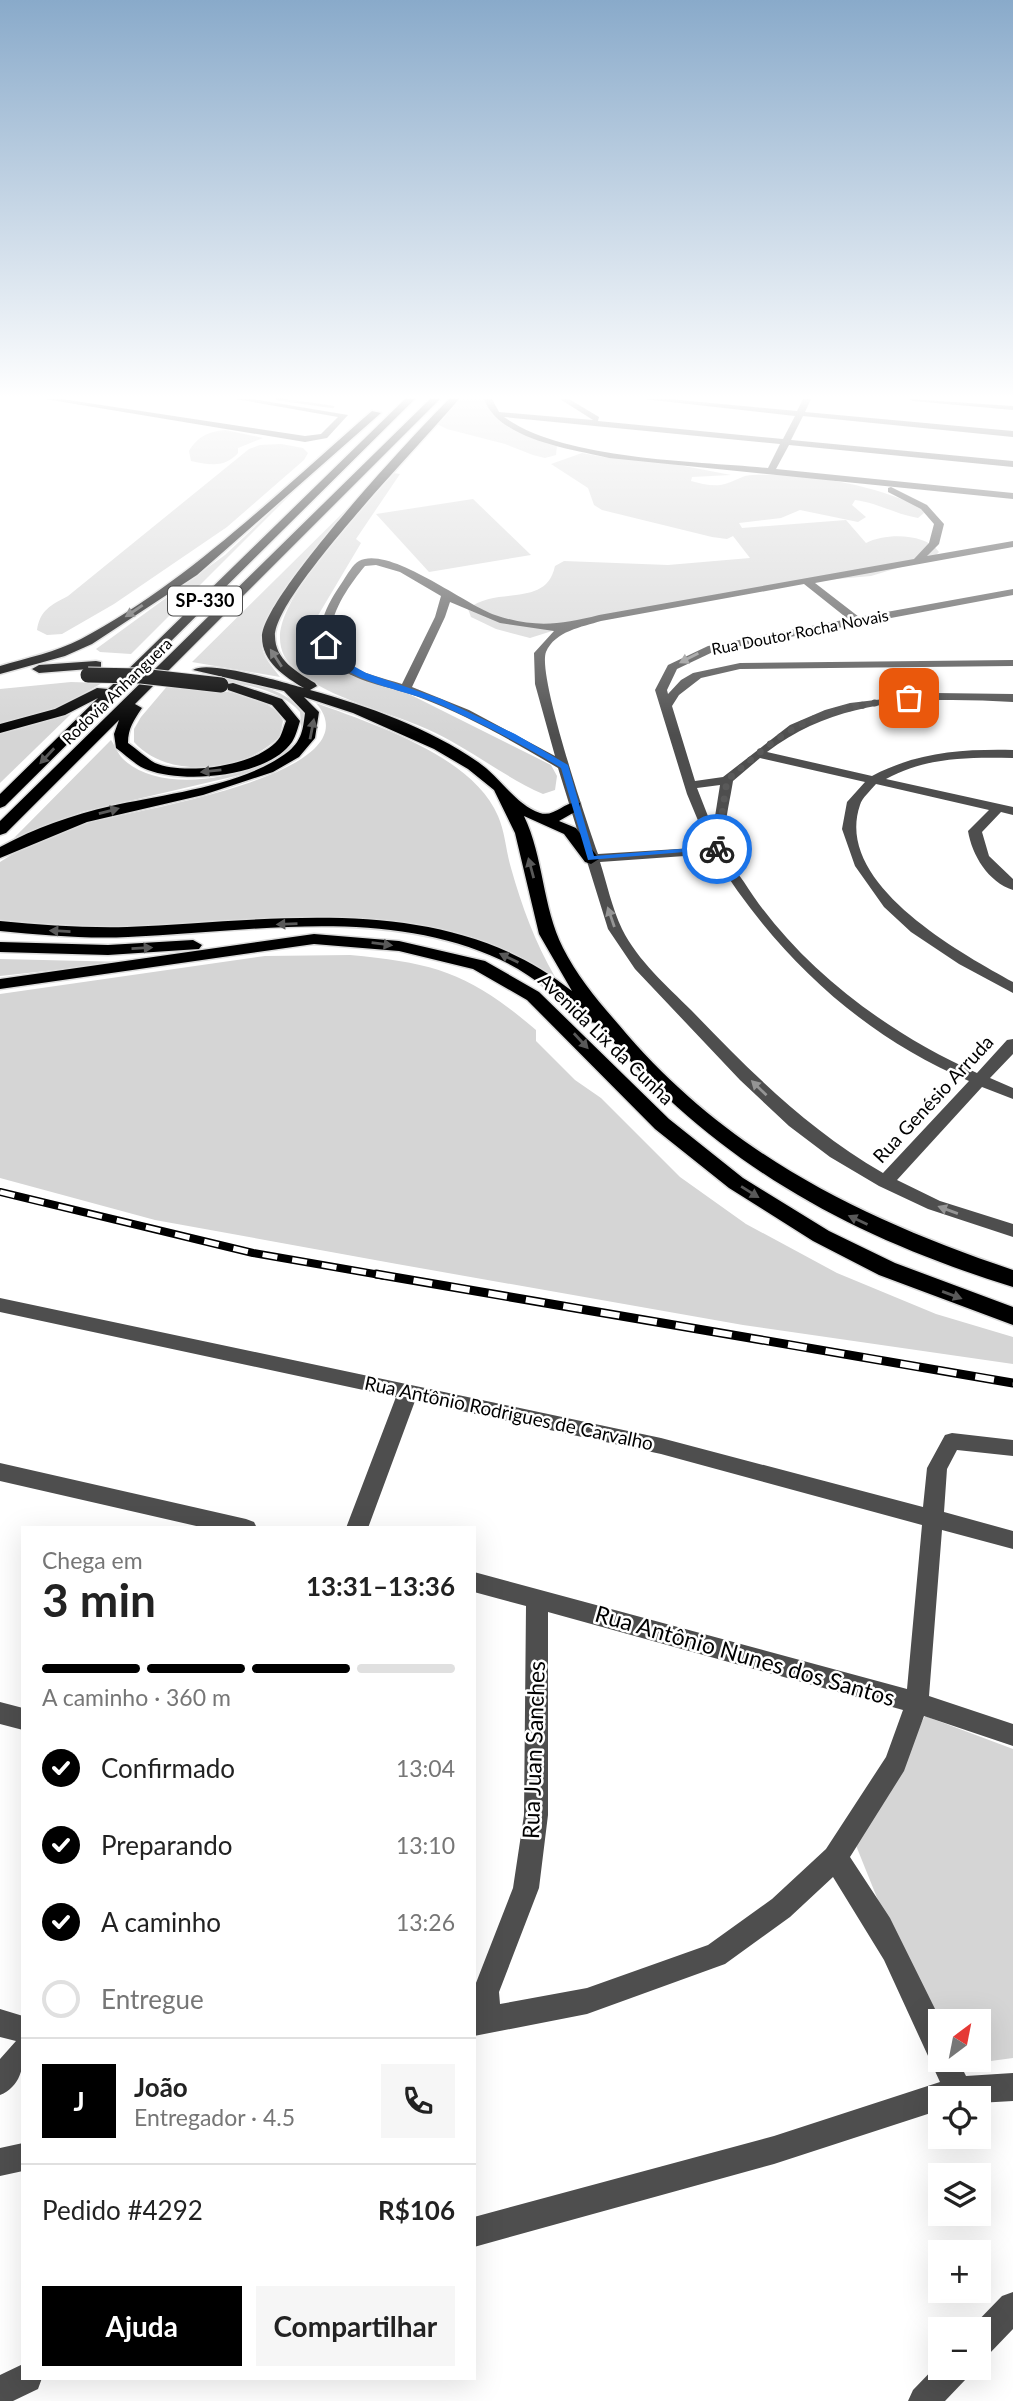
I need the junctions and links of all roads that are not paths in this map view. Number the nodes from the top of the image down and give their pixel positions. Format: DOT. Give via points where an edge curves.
graph roads {
  1 [pos="262,511"];
  2 [pos="284,511"];
  3 [pos="298,511"];
  4 [pos="323,511"];
  5 [pos="336,511"];
  6 [pos="354,511"];
  7 [pos="928,511"];
  8 [pos="934,544"];
  9 [pos="1013,544"];
  10 [pos="962,553"];
  11 [pos="917,561"];
  12 [pos="260,574"];
  13 [pos="805,580"];
  14 [pos="1013,592"];
  15 [pos="446,596"];
  16 [pos="471,610"];
  17 [pos="440,617"];
  18 [pos="858,621"];
  19 [pos="543,626"];
  20 [pos="568,627"];
  21 [pos="551,638"];
  22 [pos="748,642"];
  23 [pos="187,648"];
  24 [pos="1013,663"];
  25 [pos="770,664"];
  26 [pos="92,670"];
  27 [pos="0,672"];
  28 [pos="414,673"];
  29 [pos="225,679"];
  30 [pos="14,681"];
  31 [pos="385,682"];
  32 [pos="406,688"];
  33 [pos="104,690"];
  34 [pos="1013,698"];
  35 [pos="666,706"];
  36 [pos="374,718"];
  37 [pos="0,729"];
  38 [pos="72,729"];
  39 [pos="555,730"];
  40 [pos="512,735"];
  41 [pos="758,754"];
  42 [pos="1013,754"];
  43 [pos="565,767"];
  44 [pos="870,779"];
  45 [pos="727,780"];
  46 [pos="692,785"];
  47 [pos="505,797"];
  48 [pos="0,803"];
  49 [pos="575,806"];
  50 [pos="998,808"];
  51 [pos="1013,811"];
  52 [pos="538,818"];
  53 [pos="0,830"];
  54 [pos="717,850"];
  55 [pos="0,853"];
  56 [pos="591,859"];
  57 [pos="1013,886"];
  58 [pos="0,926"];
  59 [pos="314,939"];
  60 [pos="0,947"];
  61 [pos="6,985"];
  62 [pos="1013,988"];
  63 [pos="623,1042"];
  64 [pos="1013,1044"];
  65 [pos="981,1080"];
  66 [pos="1013,1094"];
  67 [pos="885,1182"];
  68 [pos="1013,1231"];
  69 [pos="1013,1279"];
  70 [pos="0,1305"];
  71 [pos="1013,1316"];
  72 [pos="409,1390"];
  73 [pos="1001,1446"];
  74 [pos="0,1472"];
  75 [pos="932,1516"];
  76 [pos="237,1526"];
  77 [pos="358,1526"];
  78 [pos="1013,1540"];
  79 [pos="476,1583"];
  80 [pos="537,1598"];
  81 [pos="917,1703"];
  82 [pos="0,1713"];
  83 [pos="21,1718"];
  84 [pos="1013,1735"];
  85 [pos="835,1858"];
  86 [pos="481,2021"];
  87 [pos="0,2023"];
  88 [pos="928,2023"];
  89 [pos="21,2029"];
  90 [pos="21,2055"];
  91 [pos="0,2081"];
  92 [pos="1013,2087"];
  93 [pos="991,2088"];
  94 [pos="928,2100"];
  95 [pos="21,2157"];
  96 [pos="0,2162"];
  97 [pos="476,2231"];
  98 [pos="1013,2307"];
  99 [pos="991,2330"];
  100 [pos="23,2380"];
  101 [pos="944,2380"];
  102 [pos="0,2391"];
  103 [pos="924,2401"];
  1 -- 27 [label="highway, one-way" via="192,572 87,641"];
  33 -- 2 [label="highway, one-way"];
  3 -- 38 [label="highway, Rodovia Anhanguera / SP-330"];
  4 -- 12 [label="highway, Rodovia Anhanguera / SP-330"];
  5 -- 12 [label="highway"];
  36 -- 6 [label="highway, one-way" via="291,674 274,658 268,635 307,567"];
  7 -- 8 [label="street" via="939,524"];
  8 -- 10 [label="street"];
  8 -- 11 [label="street"];
  9 -- 10 [label="street"];
  10 -- 11 [label="street"];
  11 -- 13 [label="street"];
  12 -- 23 [label="highway, Rodovia Anhanguera / SP-330"];
  13 -- 18 [label="street"];
  13 -- 20 [label="street"];
  14 -- 18 [label="street, Rua Doutor Rocha Novais"];
  15 -- 16 [label="street"];
  15 -- 17 [label="street"];
  15 -- 31 [label="street" via="393,566 362,563 328,618 326,645 331,656 345,665"];
  16 -- 17 [label="street"];
  16 -- 19 [label="street"];
  17 -- 28 [label="street"];
  18 -- 22 [label="street, Rua Doutor Rocha Novais"];
  19 -- 20 [label="street"];
  19 -- 21 [label="street"];
  20 -- 21 [label="street"];
  21 -- 39 [label="street" via="540,653 539,665"];
  22 -- 25 [label="street"];
  22 -- 35 [label="street, Rua Doutor Rocha Novais, one-way" via="712,648 672,667 661,690"];
  29 -- 23 [label="highway, one-way" via="286,709 293,728 286,744 251,764 197,773 160,769 128,753 121,745 124,722"];
  23 -- 53 [label="highway, Rodovia Anhanguera / SP-330"];
  24 -- 25 [label="street"];
  25 -- 35 [label="street" via="713,670 690,678 675,688"];
  26 -- 27 [label="highway"];
  26 -- 29 [label="highway, bridge"];
  26 -- 29 [label="highway" via="200,670"];
  26 -- 30 [label="highway"];
  28 -- 31 [label="street"];
  28 -- 32 [label="street"];
  29 -- 36 [label="highway" via="286,686"];
  55 -- 29 [label="highway, one-way" via="87,817 248,777 286,761 308,742 314,719 304,702 290,692"];
  31 -- 32 [label="street"];
  32 -- 40 [label="street"];
  33 -- 37 [label="highway" via="60,712"];
  33 -- 38 [label="highway"];
  34 -- 41 [label="street" via="959,695 863,705 807,722"];
  35 -- 46 [label="street, Rua Doutor Rocha Novais"];
  36 -- 47 [label="highway, Avenida Lix da Cunha" via="461,758"];
  38 -- 48 [label="highway, Rodovia Anhanguera / SP-330, one-way"];
  39 -- 40 [label="street"];
  39 -- 43 [label="street"];
  40 -- 43 [label="street"];
  41 -- 44 [label="street"];
  41 -- 45 [label="street"];
  42 -- 44 [label="street" via="961,753 892,768"];
  43 -- 49 [label="street"];
  44 -- 50 [label="street"];
  44 -- 62 [label="street" via="854,800 848,825 852,849 864,872 891,906 930,938"];
  45 -- 46 [label="street"];
  45 -- 54 [label="street"];
  46 -- 54 [label="street, Rua Doutor Rocha Novais"];
  47 -- 52 [label="highway"];
  63 -- 47 [label="highway, Avenida Lix da Cunha, one-way" via="563,962 548,934 519,822"];
  49 -- 52 [label="highway" via="554,818"];
  49 -- 56 [label="street"];
  50 -- 51 [label="street"];
  50 -- 57 [label="street" via="975,831 976,842 981,859"];
  52 -- 56 [label="highway" via="570,831"];
  54 -- 56 [label="street"];
  54 -- 65 [label="street, Rua Doutor Rocha Novais" via="768,927 807,969 889,1030"];
  67 -- 56 [label="street, one-way" via="794,1122 696,1028 640,966 615,929"];
  63 -- 58 [label="highway, one-way" via="534,971 504,955 425,930 332,922 87,933"];
  60 -- 59 [label="highway, one-way" via="108,950"];
  59 -- 61 [label="highway, Avenida Lix da Cunha"];
  59 -- 71 [label="highway, Avenida Lix da Cunha, one-way" via="448,955 501,974 533,996 662,1124 736,1184 821,1236 887,1269"];
  69 -- 63 [label="highway, Avenida Lix da Cunha, one-way" via="855,1219 810,1195 714,1129"];
  64 -- 65 [label="street, Rua Genésio Arruda"];
  65 -- 66 [label="street, Rua Doutor Rocha Novais"];
  65 -- 67 [label="street, Rua Genésio Arruda"];
  68 -- 67 [label="street, one-way" via="934,1205"];
  70 -- 72 [label="street, Rua Antônio Rodrigues de Carvalho"];
  72 -- 75 [label="street, Rua Antônio Rodrigues de Carvalho" via="661,1446"];
  72 -- 77 [label="street"];
  73 -- 75 [label="street" via="952,1441 937,1468"];
  74 -- 76 [label="street"];
  75 -- 78 [label="street, Rua Antônio Rodrigues de Carvalho"];
  75 -- 81 [label="street"];
  79 -- 80 [label="street, Rua Antônio Nunes dos Santos"];
  80 -- 81 [label="street, Rua Antônio Nunes dos Santos"];
  80 -- 86 [label="street, Rua Juan Sanches" via="536,1815 526,1888 486,1992"];
  81 -- 84 [label="street, Rua Antônio Nunes dos Santos"];
  81 -- 85 [label="street" via="895,1763"];
  82 -- 83 [label="street"];
  85 -- 86 [label="street" via="781,1908 716,1955 587,2001"];
  85 -- 88 [label="street" via="863,1894 898,1956"];
  87 -- 89 [label="street"];
  90 -- 91 [label="street"];
  92 -- 93 [label="street"];
  94 -- 97 [label="street" via="774,2150"];
  95 -- 96 [label="street"];
  98 -- 99 [label="street"];
  100 -- 102 [label="street"];
  101 -- 103 [label="street"];
}
